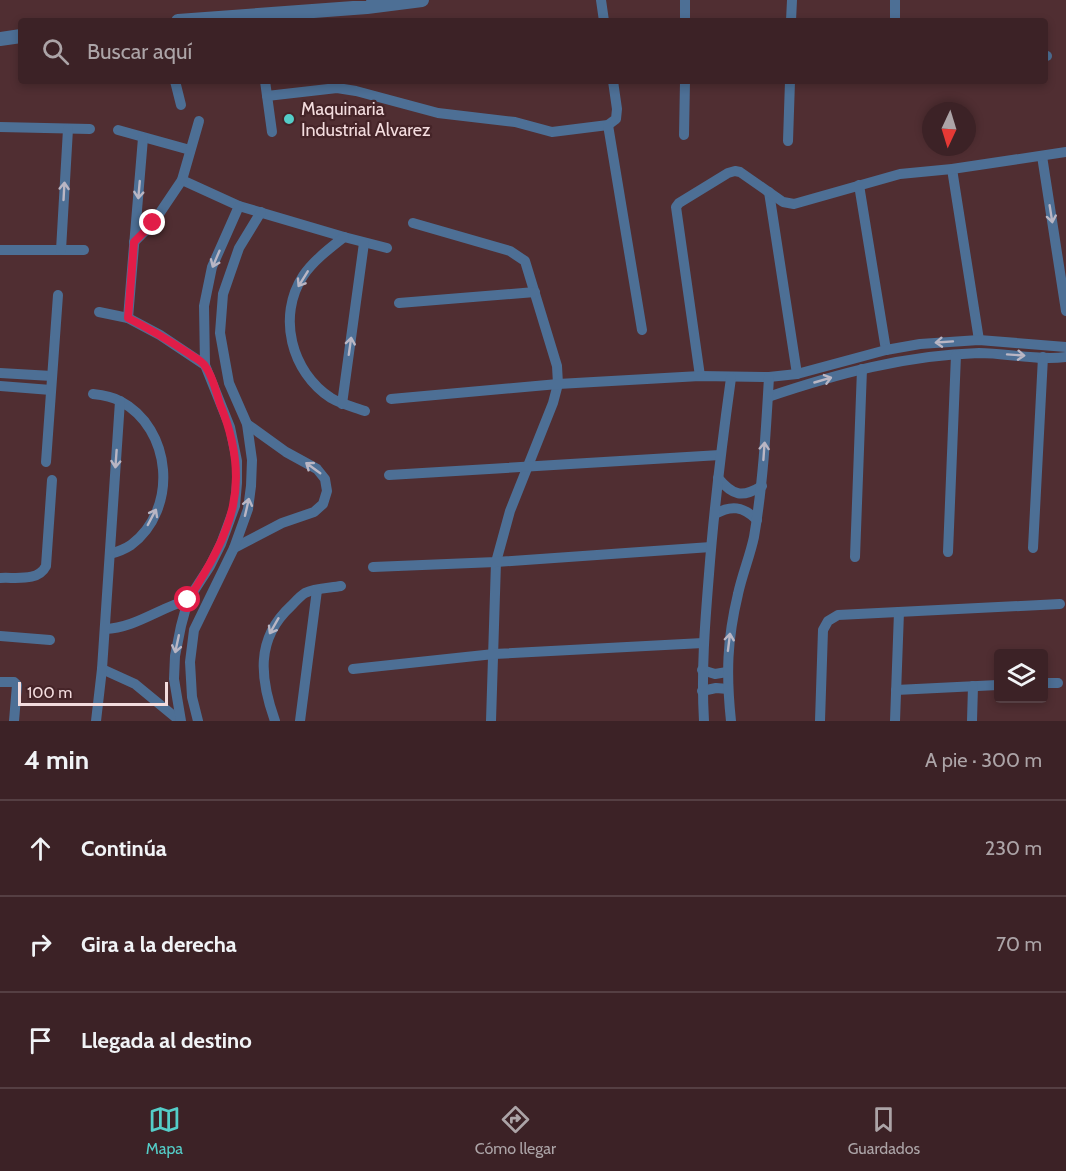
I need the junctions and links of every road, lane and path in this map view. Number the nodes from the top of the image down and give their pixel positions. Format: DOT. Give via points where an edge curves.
graph roads {
  1 [pos="422,0"];
  2 [pos="601,0"];
  3 [pos="685,0"];
  4 [pos="792,0"];
  5 [pos="895,0"];
  6 [pos="367,3"];
  7 [pos="256,18"];
  8 [pos="604,18"];
  9 [pos="685,18"];
  10 [pos="791,18"];
  11 [pos="895,18"];
  12 [pos="18,36"];
  13 [pos="0,39"];
  14 [pos="176,84"];
  15 [pos="265,84"];
  16 [pos="613,84"];
  17 [pos="685,84"];
  18 [pos="790,84"];
  19 [pos="267,96"];
  20 [pos="181,105"];
  21 [pos="199,121"];
  22 [pos="608,124"];
  23 [pos="0,127"];
  24 [pos="68,129"];
  25 [pos="90,129"];
  26 [pos="117,130"];
  27 [pos="272,132"];
  28 [pos="684,135"];
  29 [pos="143,138"];
  30 [pos="788,141"];
  31 [pos="190,150"];
  32 [pos="1066,152"];
  33 [pos="1042,156"];
  34 [pos="952,169"];
  35 [pos="182,180"];
  36 [pos="859,185"];
  37 [pos="769,192"];
  38 [pos="239,206"];
  39 [pos="261,212"];
  40 [pos="413,223"];
  41 [pos="344,237"];
  42 [pos="134,242"];
  43 [pos="364,243"];
  44 [pos="387,248"];
  45 [pos="84,249"];
  46 [pos="0,250"];
  47 [pos="61,250"];
  48 [pos="535,292"];
  49 [pos="58,295"];
  50 [pos="399,303"];
  51 [pos="1066,311"];
  52 [pos="99,312"];
  53 [pos="128,318"];
  54 [pos="642,330"];
  55 [pos="979,340"];
  56 [pos="920,344"];
  57 [pos="1066,345"];
  58 [pos="886,350"];
  59 [pos="956,355"];
  60 [pos="1042,357"];
  61 [pos="1066,357"];
  62 [pos="921,358"];
  63 [pos="205,365"];
  64 [pos="862,369"];
  65 [pos="0,373"];
  66 [pos="797,374"];
  67 [pos="52,376"];
  68 [pos="700,376"];
  69 [pos="769,377"];
  70 [pos="731,378"];
  71 [pos="558,384"];
  72 [pos="0,386"];
  73 [pos="51,390"];
  74 [pos="93,394"];
  75 [pos="234,395"];
  76 [pos="768,397"];
  77 [pos="391,399"];
  78 [pos="120,401"];
  79 [pos="219,402"];
  80 [pos="342,404"];
  81 [pos="365,411"];
  82 [pos="247,424"];
  83 [pos="720,455"];
  84 [pos="46,462"];
  85 [pos="527,466"];
  86 [pos="389,475"];
  87 [pos="718,478"];
  88 [pos="52,480"];
  89 [pos="762,486"];
  90 [pos="714,514"];
  91 [pos="757,520"];
  92 [pos="711,547"];
  93 [pos="234,548"];
  94 [pos="1033,548"];
  95 [pos="948,552"];
  96 [pos="110,554"];
  97 [pos="855,557"];
  98 [pos="496,562"];
  99 [pos="210,566"];
  100 [pos="373,567"];
  101 [pos="222,572"];
  102 [pos="0,578"];
  103 [pos="341,586"];
  104 [pos="317,590"];
  105 [pos="188,600"];
  106 [pos="1060,604"];
  107 [pos="899,612"];
  108 [pos="105,629"];
  109 [pos="0,636"];
  110 [pos="50,640"];
  111 [pos="703,643"];
  112 [pos="494,654"];
  113 [pos="102,669"];
  114 [pos="353,669"];
  115 [pos="702,670"];
  116 [pos="727,672"];
  117 [pos="0,682"];
  118 [pos="1048,683"];
  119 [pos="1058,683"];
  120 [pos="994,685"];
  121 [pos="973,686"];
  122 [pos="728,689"];
  123 [pos="896,690"];
  124 [pos="702,691"];
  125 [pos="15,721"];
  126 [pos="96,721"];
  127 [pos="180,721"];
  128 [pos="198,721"];
  129 [pos="275,721"];
  130 [pos="300,721"];
  131 [pos="491,721"];
  132 [pos="704,721"];
  133 [pos="731,721"];
  134 [pos="820,721"];
  135 [pos="895,721"];
  136 [pos="972,721"];
  1 -- 6 [label="street"];
  2 -- 8 [label="street"];
  3 -- 9 [label="street"];
  4 -- 10 [label="street"];
  5 -- 11 [label="street"];
  6 -- 7 [label="street"];
  12 -- 13 [label="street"];
  14 -- 20 [label="street"];
  15 -- 19 [label="street"];
  16 -- 22 [label="street" via="617,109 615,119"];
  17 -- 28 [label="street"];
  18 -- 30 [label="street"];
  19 -- 22 [label="street" via="337,88 438,113 515,122 552,132"];
  19 -- 27 [label="street"];
  21 -- 31 [label="street"];
  22 -- 54 [label="street"];
  23 -- 24 [label="street"];
  24 -- 25 [label="street"];
  47 -- 24 [label="street, one-way"];
  26 -- 29 [label="street"];
  29 -- 31 [label="street"];
  29 -- 42 [label="street, one-way"];
  31 -- 35 [label="street"];
  32 -- 33 [label="street"];
  33 -- 34 [label="street"];
  33 -- 51 [label="street, one-way"];
  34 -- 36 [label="street" via="900,174"];
  34 -- 55 [label="street"];
  35 -- 38 [label="street"];
  35 -- 42 [label="street" via="153,223"];
  36 -- 37 [label="street" via="794,204"];
  36 -- 58 [label="street"];
  37 -- 66 [label="street"];
  37 -- 68 [label="street" via="735,171 676,207"];
  38 -- 39 [label="street"];
  38 -- 63 [label="street, one-way" via="212,267 204,306"];
  39 -- 41 [label="street"];
  39 -- 75 [label="street" via="239,248 223,294 220,333"];
  40 -- 48 [label="street" via="510,251 525,261"];
  41 -- 43 [label="street"];
  41 -- 80 [label="street, one-way" via="304,275 289,315 291,339 302,366 311,381"];
  42 -- 53 [label="street"];
  43 -- 44 [label="street"];
  80 -- 43 [label="street, one-way"];
  45 -- 47 [label="street"];
  46 -- 47 [label="street"];
  48 -- 50 [label="street"];
  48 -- 71 [label="street" via="557,366"];
  49 -- 67 [label="street"];
  52 -- 53 [label="street"];
  53 -- 63 [label="street"];
  55 -- 56 [label="street, one-way"];
  55 -- 57 [label="street"];
  56 -- 58 [label="street"];
  56 -- 62 [label="street"];
  58 -- 66 [label="street"];
  59 -- 60 [label="street, one-way"];
  59 -- 62 [label="street"];
  59 -- 95 [label="street"];
  60 -- 61 [label="street"];
  60 -- 94 [label="street"];
  62 -- 64 [label="street"];
  63 -- 79 [label="street"];
  76 -- 64 [label="street, one-way"];
  64 -- 97 [label="street"];
  65 -- 67 [label="street"];
  66 -- 69 [label="street"];
  67 -- 73 [label="street"];
  68 -- 70 [label="street"];
  68 -- 71 [label="street"];
  69 -- 70 [label="street"];
  69 -- 76 [label="street"];
  70 -- 83 [label="street"];
  71 -- 77 [label="street"];
  71 -- 85 [label="street"];
  72 -- 73 [label="street"];
  73 -- 84 [label="street"];
  74 -- 78 [label="street"];
  75 -- 79 [label="street"];
  75 -- 82 [label="street"];
  89 -- 76 [label="street, one-way"];
  78 -- 96 [label="street, one-way"];
  96 -- 78 [label="street, one-way" via="138,539 154,515 163,486 160,449 152,433 139,415"];
  79 -- 99 [label="street" via="230,427 237,483 235,507"];
  80 -- 81 [label="street"];
  93 -- 82 [label="street, one-way" via="248,509 251,486"];
  93 -- 82 [label="street, one-way" via="282,523 314,512 323,504 327,491 325,479 316,469"];
  83 -- 85 [label="street"];
  83 -- 87 [label="street"];
  85 -- 86 [label="street"];
  85 -- 98 [label="street"];
  87 -- 89 [label="street" via="737,494 749,494"];
  87 -- 90 [label="street"];
  88 -- 102 [label="street" via="42,573 36,577"];
  89 -- 91 [label="street"];
  90 -- 91 [label="street" via="737,507"];
  90 -- 92 [label="street"];
  116 -- 91 [label="street, one-way" via="736,603"];
  92 -- 98 [label="street"];
  92 -- 111 [label="street"];
  93 -- 101 [label="street"];
  96 -- 108 [label="street"];
  98 -- 100 [label="street"];
  98 -- 112 [label="street"];
  99 -- 101 [label="street"];
  99 -- 105 [label="street"];
  101 -- 128 [label="street" via="194,630 190,662"];
  103 -- 104 [label="street"];
  104 -- 129 [label="street, one-way" via="305,594 281,615 267,639 262,670"];
  104 -- 130 [label="street"];
  105 -- 108 [label="street" via="137,622"];
  105 -- 127 [label="street, one-way" via="175,656"];
  106 -- 107 [label="street"];
  107 -- 123 [label="street"];
  107 -- 134 [label="street" via="838,615 828,621 823,630"];
  108 -- 113 [label="street"];
  109 -- 110 [label="street"];
  111 -- 112 [label="street"];
  111 -- 115 [label="street"];
  112 -- 114 [label="street"];
  112 -- 131 [label="street"];
  113 -- 126 [label="street"];
  113 -- 127 [label="street" via="135,684"];
  115 -- 116 [label="street"];
  115 -- 124 [label="street"];
  116 -- 122 [label="street"];
  117 -- 125 [label="street" via="17,685"];
  118 -- 119 [label="street"];
  120 -- 121 [label="street"];
  121 -- 123 [label="street"];
  121 -- 136 [label="street"];
  122 -- 124 [label="street"];
  122 -- 133 [label="street"];
  123 -- 135 [label="street"];
  124 -- 132 [label="street"];
}
